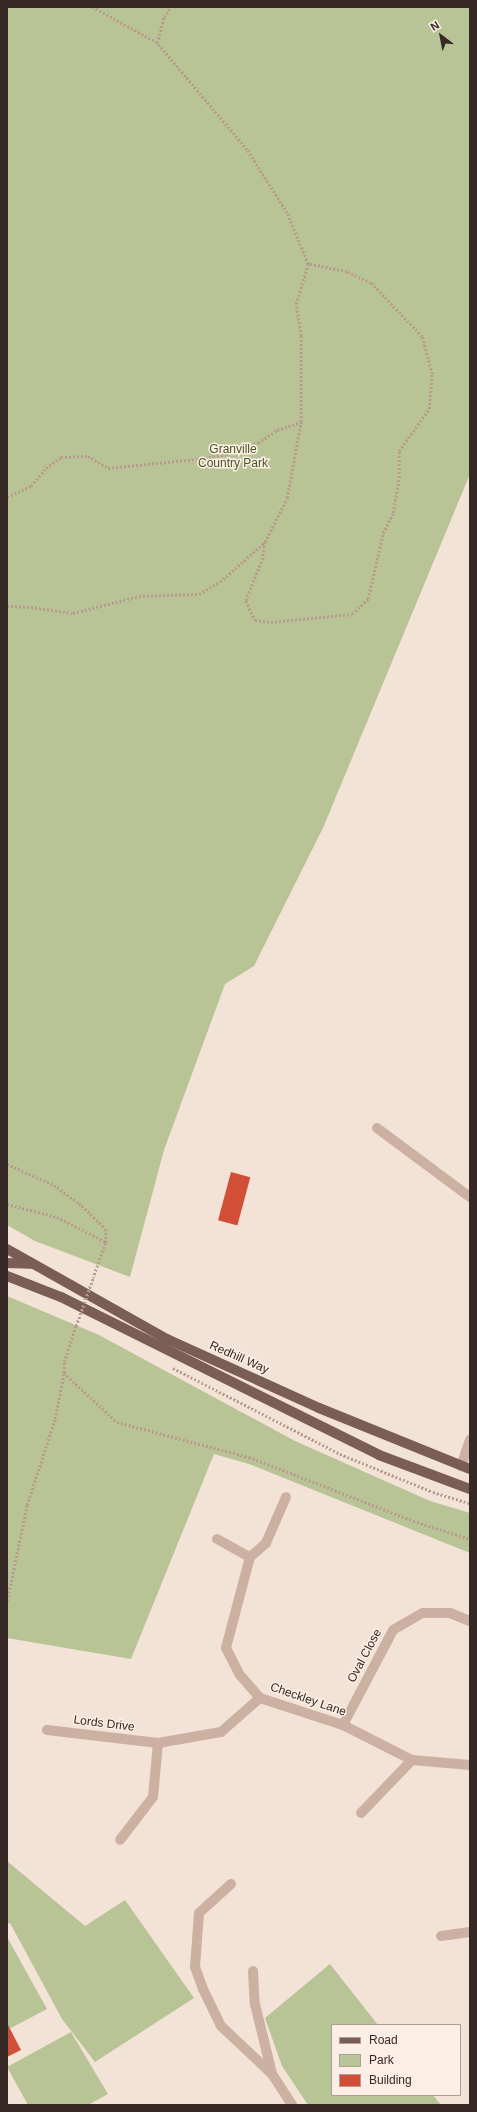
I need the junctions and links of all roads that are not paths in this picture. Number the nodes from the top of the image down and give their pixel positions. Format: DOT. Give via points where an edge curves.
graph roads {
  1 [pos="377,1128"];
  2 [pos="470,1197"];
  3 [pos="7,1250"];
  4 [pos="7,1263"];
  5 [pos="34,1264"];
  6 [pos="7,1276"];
  7 [pos="470,1440"];
  8 [pos="466,1468"];
  9 [pos="470,1489"];
  10 [pos="286,1497"];
  11 [pos="217,1539"];
  12 [pos="250,1557"];
  13 [pos="470,1621"];
  14 [pos="260,1698"];
  15 [pos="343,1725"];
  16 [pos="47,1730"];
  17 [pos="158,1743"];
  18 [pos="412,1760"];
  19 [pos="470,1768"];
  20 [pos="361,1813"];
  21 [pos="120,1840"];
  22 [pos="231,1884"];
  23 [pos="470,1932"];
  24 [pos="441,1936"];
  25 [pos="253,1971"];
  26 [pos="272,2074"];
  27 [pos="292,2105"];
  1 -- 2 [label="street"];
  3 -- 5 [label="main road, Redhill Way"];
  4 -- 5 [label="main road"];
  5 -- 8 [label="main road, Redhill Way" via="167,1339 319,1408"];
  6 -- 9 [label="main road, Redhill Way" via="62,1297 379,1455"];
  7 -- 8 [label="street"];
  10 -- 12 [label="street" via="266,1543"];
  11 -- 12 [label="street"];
  12 -- 14 [label="street, Checkley Lane" via="226,1648 240,1675"];
  13 -- 15 [label="street, Oval Close" via="450,1613 422,1613 393,1630"];
  14 -- 15 [label="street, Checkley Lane"];
  14 -- 17 [label="street, Lords Drive" via="221,1732"];
  15 -- 18 [label="street, Checkley Lane"];
  16 -- 17 [label="street, Lords Drive"];
  17 -- 21 [label="street" via="153,1797"];
  18 -- 19 [label="street, Checkley Lane"];
  18 -- 20 [label="street"];
  22 -- 26 [label="street" via="199,1913 195,1967 221,2026"];
  23 -- 24 [label="street"];
  25 -- 26 [label="street" via="255,2004"];
  26 -- 27 [label="street"];
}
